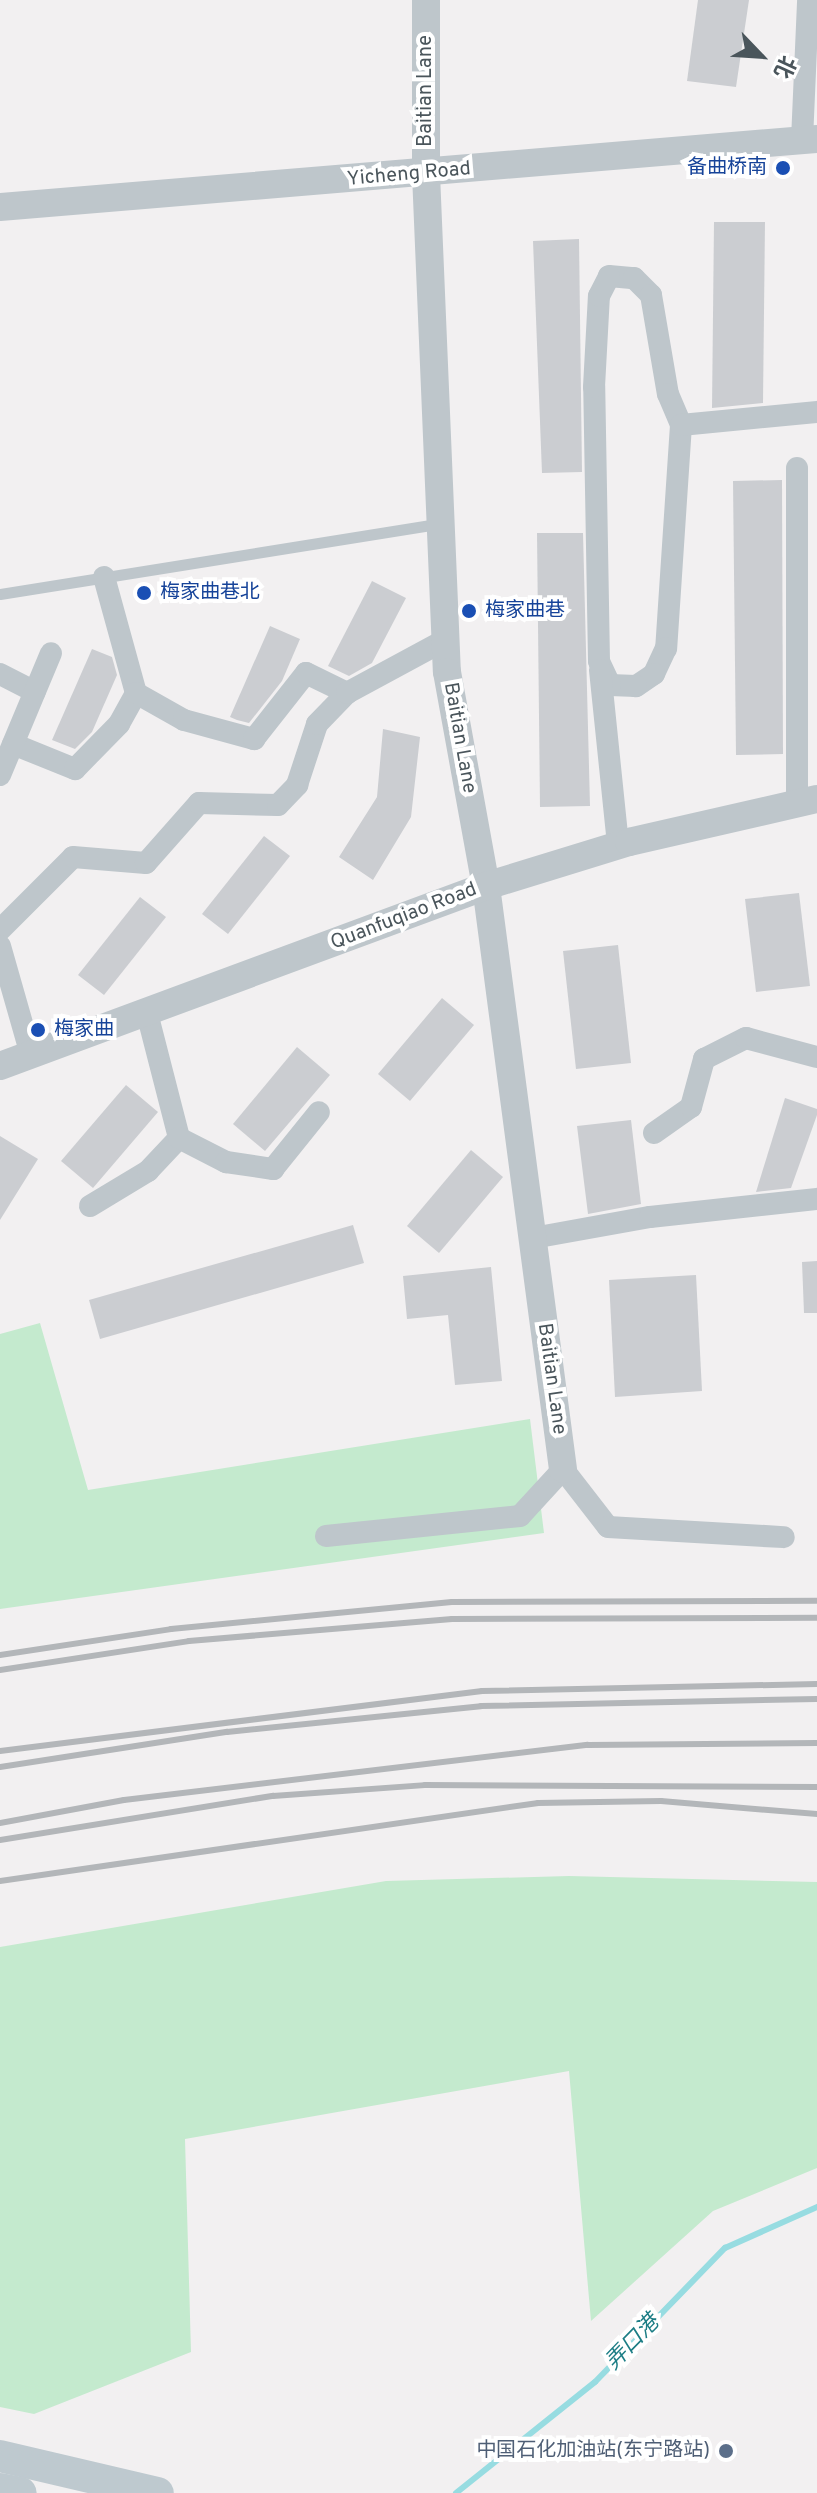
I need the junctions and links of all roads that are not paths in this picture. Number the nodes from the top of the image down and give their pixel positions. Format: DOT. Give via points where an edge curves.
graph roads {
  1 [pos="426,0"];
  2 [pos="808,0"];
  3 [pos="809,139"];
  4 [pos="426,174"];
  5 [pos="0,207"];
  6 [pos="817,412"];
  7 [pos="681,425"];
  8 [pos="797,468"];
  9 [pos="438,524"];
  10 [pos="104,577"];
  11 [pos="0,594"];
  12 [pos="807,638"];
  13 [pos="445,640"];
  14 [pos="51,653"];
  15 [pos="599,661"];
  16 [pos="0,674"];
  17 [pos="35,692"];
  18 [pos="136,693"];
  19 [pos="347,693"];
  20 [pos="13,744"];
  21 [pos="0,775"];
  22 [pos="807,801"];
  23 [pos="618,845"];
  24 [pos="486,886"];
  25 [pos="0,930"];
  26 [pos="0,946"];
  27 [pos="147,1013"];
  28 [pos="31,1055"];
  29 [pos="817,1057"];
  30 [pos="0,1066"];
  31 [pos="319,1112"];
  32 [pos="654,1133"];
  33 [pos="179,1138"];
  34 [pos="817,1199"];
  35 [pos="90,1206"];
  36 [pos="533,1238"];
  37 [pos="563,1469"];
  38 [pos="326,1536"];
  39 [pos="784,1537"];
  40 [pos="0,2456"];
  41 [pos="0,2489"];
  42 [pos="21,2493"];
  43 [pos="158,2493"];
  1 -- 4 [label="street, Baitian Lane"];
  2 -- 3 [label="street"];
  3 -- 4 [label="street, Yicheng Road"];
  4 -- 5 [label="street, Yicheng Road"];
  4 -- 9 [label="street, Baitian Lane"];
  6 -- 7 [label="street"];
  7 -- 15 [label="street" via="666,648 654,674 636,686 610,685"];
  7 -- 15 [label="street" via="668,394 651,295 634,278 609,276 599,296 594,387"];
  8 -- 12 [label="street"];
  9 -- 10 [label="lane"];
  9 -- 13 [label="street, Baitian Lane"];
  10 -- 11 [label="lane"];
  10 -- 18 [label="street"];
  12 -- 22 [label="street"];
  13 -- 19 [label="street"];
  13 -- 24 [label="street, Baitian Lane"];
  14 -- 17 [label="street"];
  15 -- 23 [label="street"];
  16 -- 17 [label="street"];
  17 -- 20 [label="street"];
  18 -- 19 [label="street" via="184,720 254,739 306,673"];
  18 -- 20 [label="street" via="119,724 75,769"];
  19 -- 25 [label="street" via="317,724 297,785 278,805 199,803 146,863 73,857"];
  20 -- 21 [label="street"];
  22 -- 23 [label="street, Quanfuqiao Road"];
  23 -- 24 [label="street, Quanfuqiao Road"];
  24 -- 27 [label="street, Quanfuqiao Road"];
  24 -- 36 [label="street, Baitian Lane"];
  26 -- 28 [label="street"];
  27 -- 28 [label="street, Quanfuqiao Road"];
  27 -- 33 [label="street"];
  28 -- 30 [label="street, Quanfuqiao Road"];
  29 -- 32 [label="street" via="746,1038 704,1059 691,1107"];
  31 -- 33 [label="street" via="273,1169 226,1162"];
  33 -- 35 [label="street" via="148,1171"];
  34 -- 36 [label="street"];
  36 -- 37 [label="street, Baitian Lane"];
  37 -- 38 [label="street" via="520,1516"];
  37 -- 39 [label="street" via="608,1527"];
  40 -- 43 [label="main road"];
  41 -- 42 [label="main road"];
}
